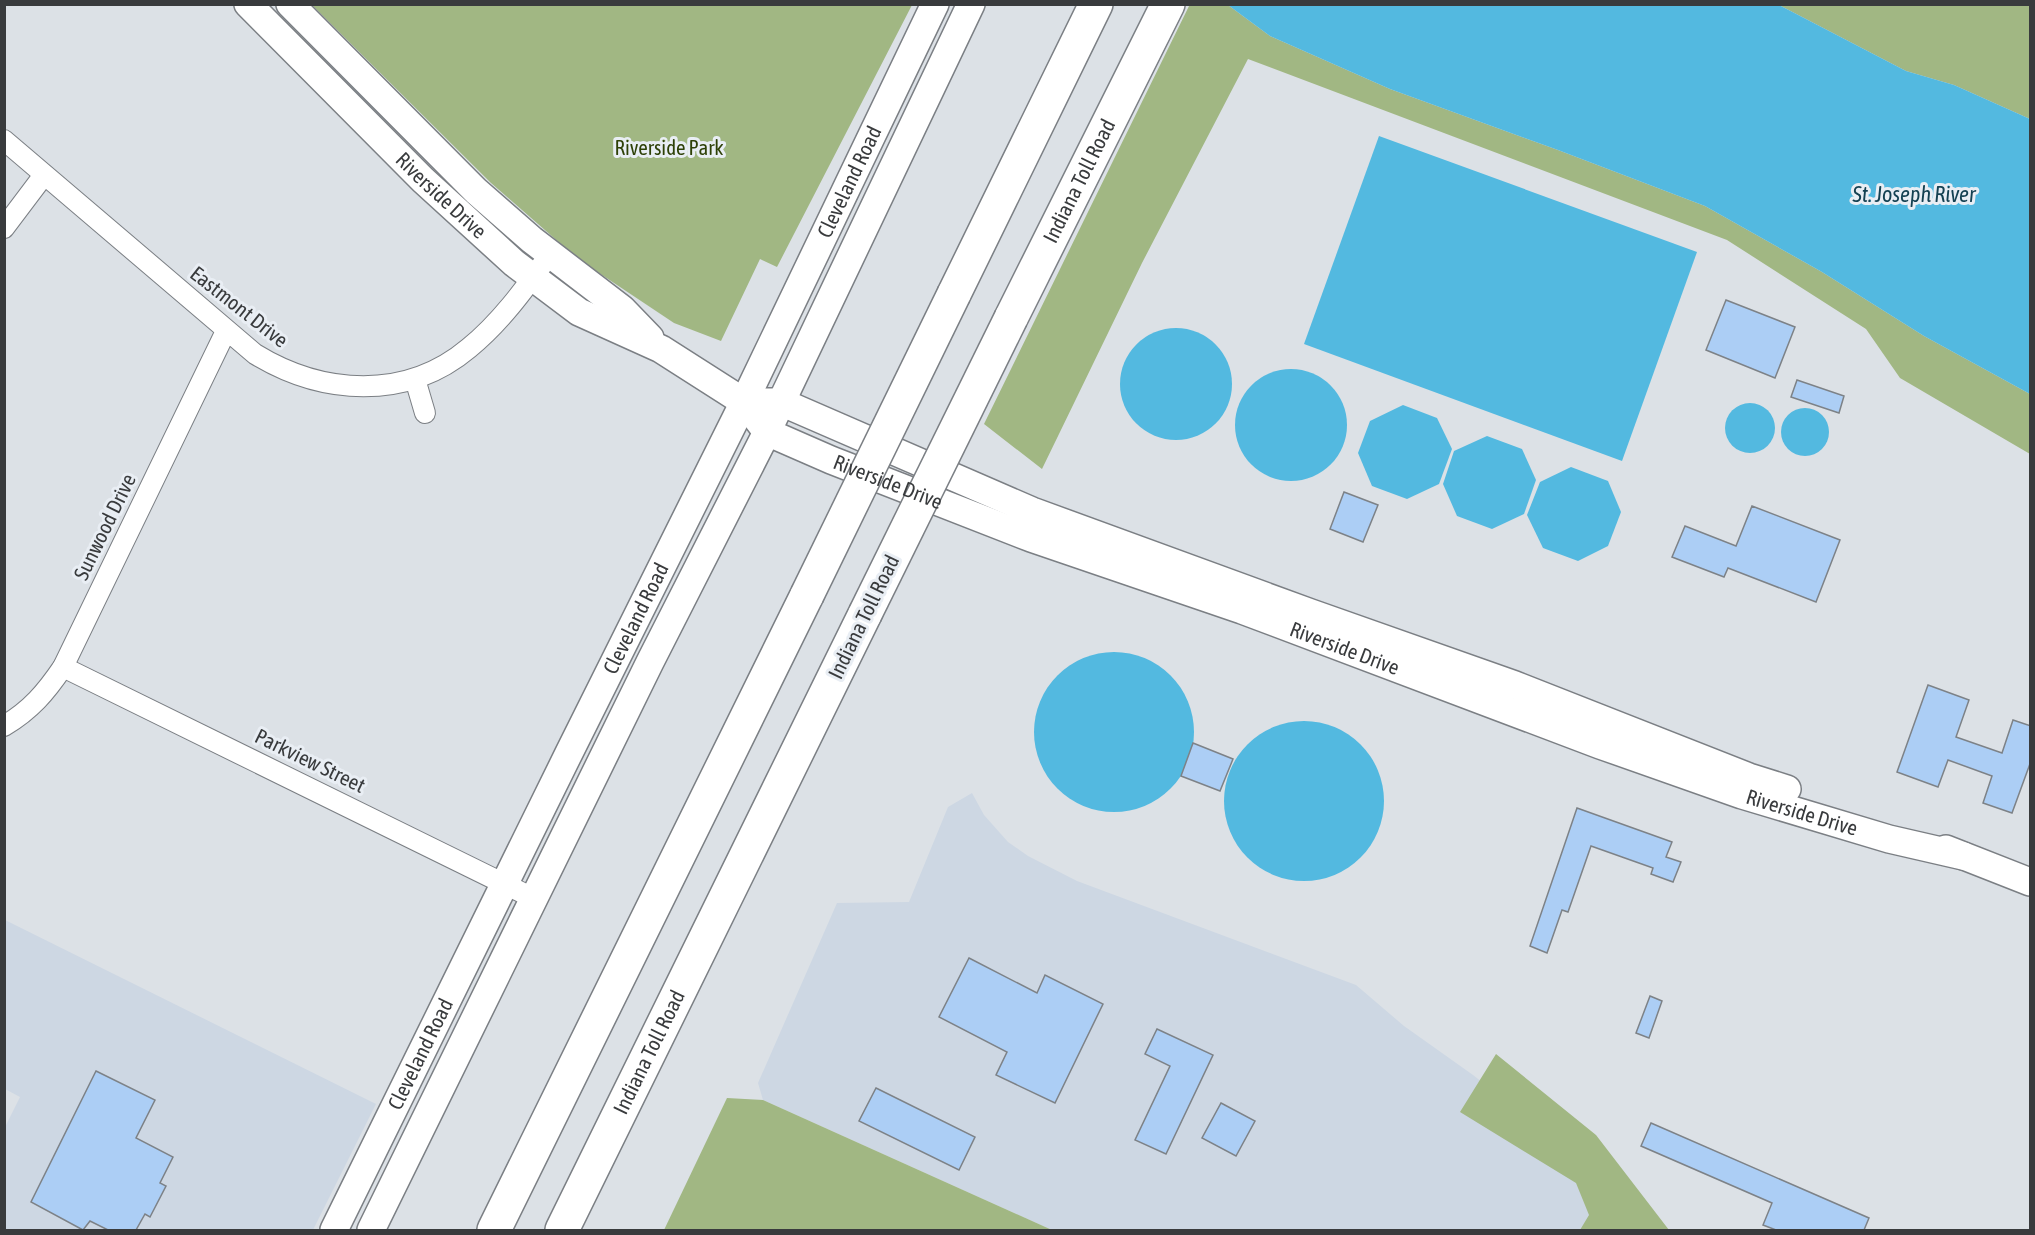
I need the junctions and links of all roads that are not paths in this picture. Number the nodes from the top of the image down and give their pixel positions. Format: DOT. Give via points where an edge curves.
graph roads {
  1 [pos="248,4"];
  2 [pos="290,4"];
  3 [pos="936,4"];
  4 [pos="971,4"];
  5 [pos="1096,4"];
  6 [pos="1166,10"];
  7 [pos="4,140"];
  8 [pos="44,175"];
  9 [pos="4,228"];
  10 [pos="550,254"];
  11 [pos="533,277"];
  12 [pos="226,332"];
  13 [pos="661,349"];
  14 [pos="415,379"];
  15 [pos="744,402"];
  16 [pos="781,402"];
  17 [pos="425,413"];
  18 [pos="767,432"];
  19 [pos="63,667"];
  20 [pos="4,726"];
  21 [pos="1963,856"];
  22 [pos="2031,882"];
  23 [pos="505,884"];
  24 [pos="535,899"];
  25 [pos="334,1230"];
  26 [pos="371,1230"];
  27 [pos="494,1230"];
  28 [pos="562,1230"];
  1 -- 11 [label="street, Riverside Drive" via="423,180"];
  2 -- 10 [label="street, Riverside Drive" via="469,183"];
  3 -- 15 [label="street, Cleveland Road"];
  4 -- 16 [label="street, Cleveland Road"];
  5 -- 27 [label="highway, bridge"];
  6 -- 28 [label="highway, Indiana Toll Road, bridge"];
  7 -- 8 [label="street, Eastmont Drive"];
  8 -- 9 [label="street"];
  8 -- 12 [label="street, Eastmont Drive"];
  10 -- 11 [label="street, Eastmont Drive"];
  10 -- 13 [label="street, Riverside Drive" via="622,309"];
  11 -- 13 [label="street, Riverside Drive" via="579,312"];
  11 -- 14 [label="street, Eastmont Drive" via="493,326 468,349"];
  12 -- 14 [label="street, Eastmont Drive" via="275,367 334,385 360,388"];
  12 -- 19 [label="street, Sunwood Drive"];
  13 -- 15 [label="street, Riverside Drive"];
  14 -- 17 [label="street"];
  15 -- 16 [label="street, Riverside Drive"];
  15 -- 18 [label="street, Riverside Drive"];
  15 -- 23 [label="street, Cleveland Road"];
  16 -- 18 [label="street, Cleveland Road"];
  16 -- 21 [label="street, Riverside Drive" via="1032,511 1515,685 1749,777 1893,825"];
  18 -- 21 [label="street, Riverside Drive" via="1031,538 1242,610 1611,749 1743,795 1889,839"];
  18 -- 24 [label="street, Cleveland Road"];
  19 -- 20 [label="street, Sunwood Drive" via="40,699"];
  19 -- 23 [label="street, Parkview Street"];
  21 -- 22 [label="street, Riverside Drive"];
  23 -- 24 [label="street, Parkview Street"];
  23 -- 25 [label="street, Cleveland Road"];
  24 -- 26 [label="street, Cleveland Road"];
}
